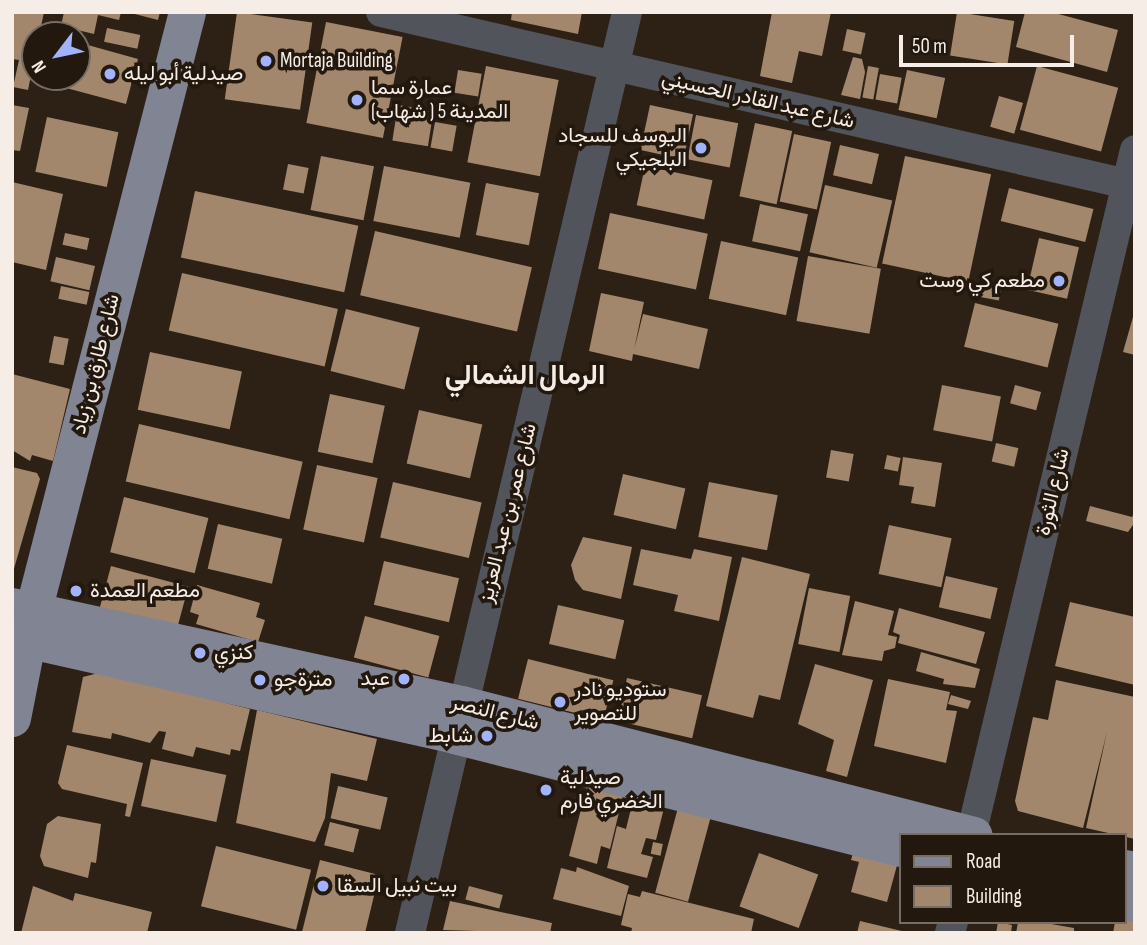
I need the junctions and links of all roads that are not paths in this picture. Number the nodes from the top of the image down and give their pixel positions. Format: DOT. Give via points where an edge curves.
graph roads {
  1 [pos="187,12"];
  2 [pos="381,12"];
  3 [pos="627,12"];
  4 [pos="618,66"];
  5 [pos="1135,150"];
  6 [pos="1130,186"];
  7 [pos="21,623"];
  8 [pos="12,718"];
  9 [pos="458,720"];
  10 [pos="963,833"];
  11 [pos="972,833"];
  12 [pos="898,847"];
  13 [pos="410,933"];
  1 -- 7 [label="main road, شارع طارق بن زياد"];
  2 -- 4 [label="street, شارع عبد القادر الحسيني"];
  3 -- 4 [label="street, شارع عمر بن عبد العزيز"];
  4 -- 6 [label="street, شارع عبد القادر الحسيني"];
  4 -- 9 [label="street, شارع عمر بن عبد العزيز"];
  5 -- 6 [label="street, شارع الثورة"];
  6 -- 11 [label="street, شارع الثورة"];
  7 -- 8 [label="main road, شارع طارق بن زياد"];
  7 -- 9 [label="main road, شارع النصر"];
  9 -- 10 [label="main road, شارع النصر"];
  9 -- 12 [label="main road, شارع النصر"];
  9 -- 13 [label="street, شارع عمر بن عبد العزيز"];
}
